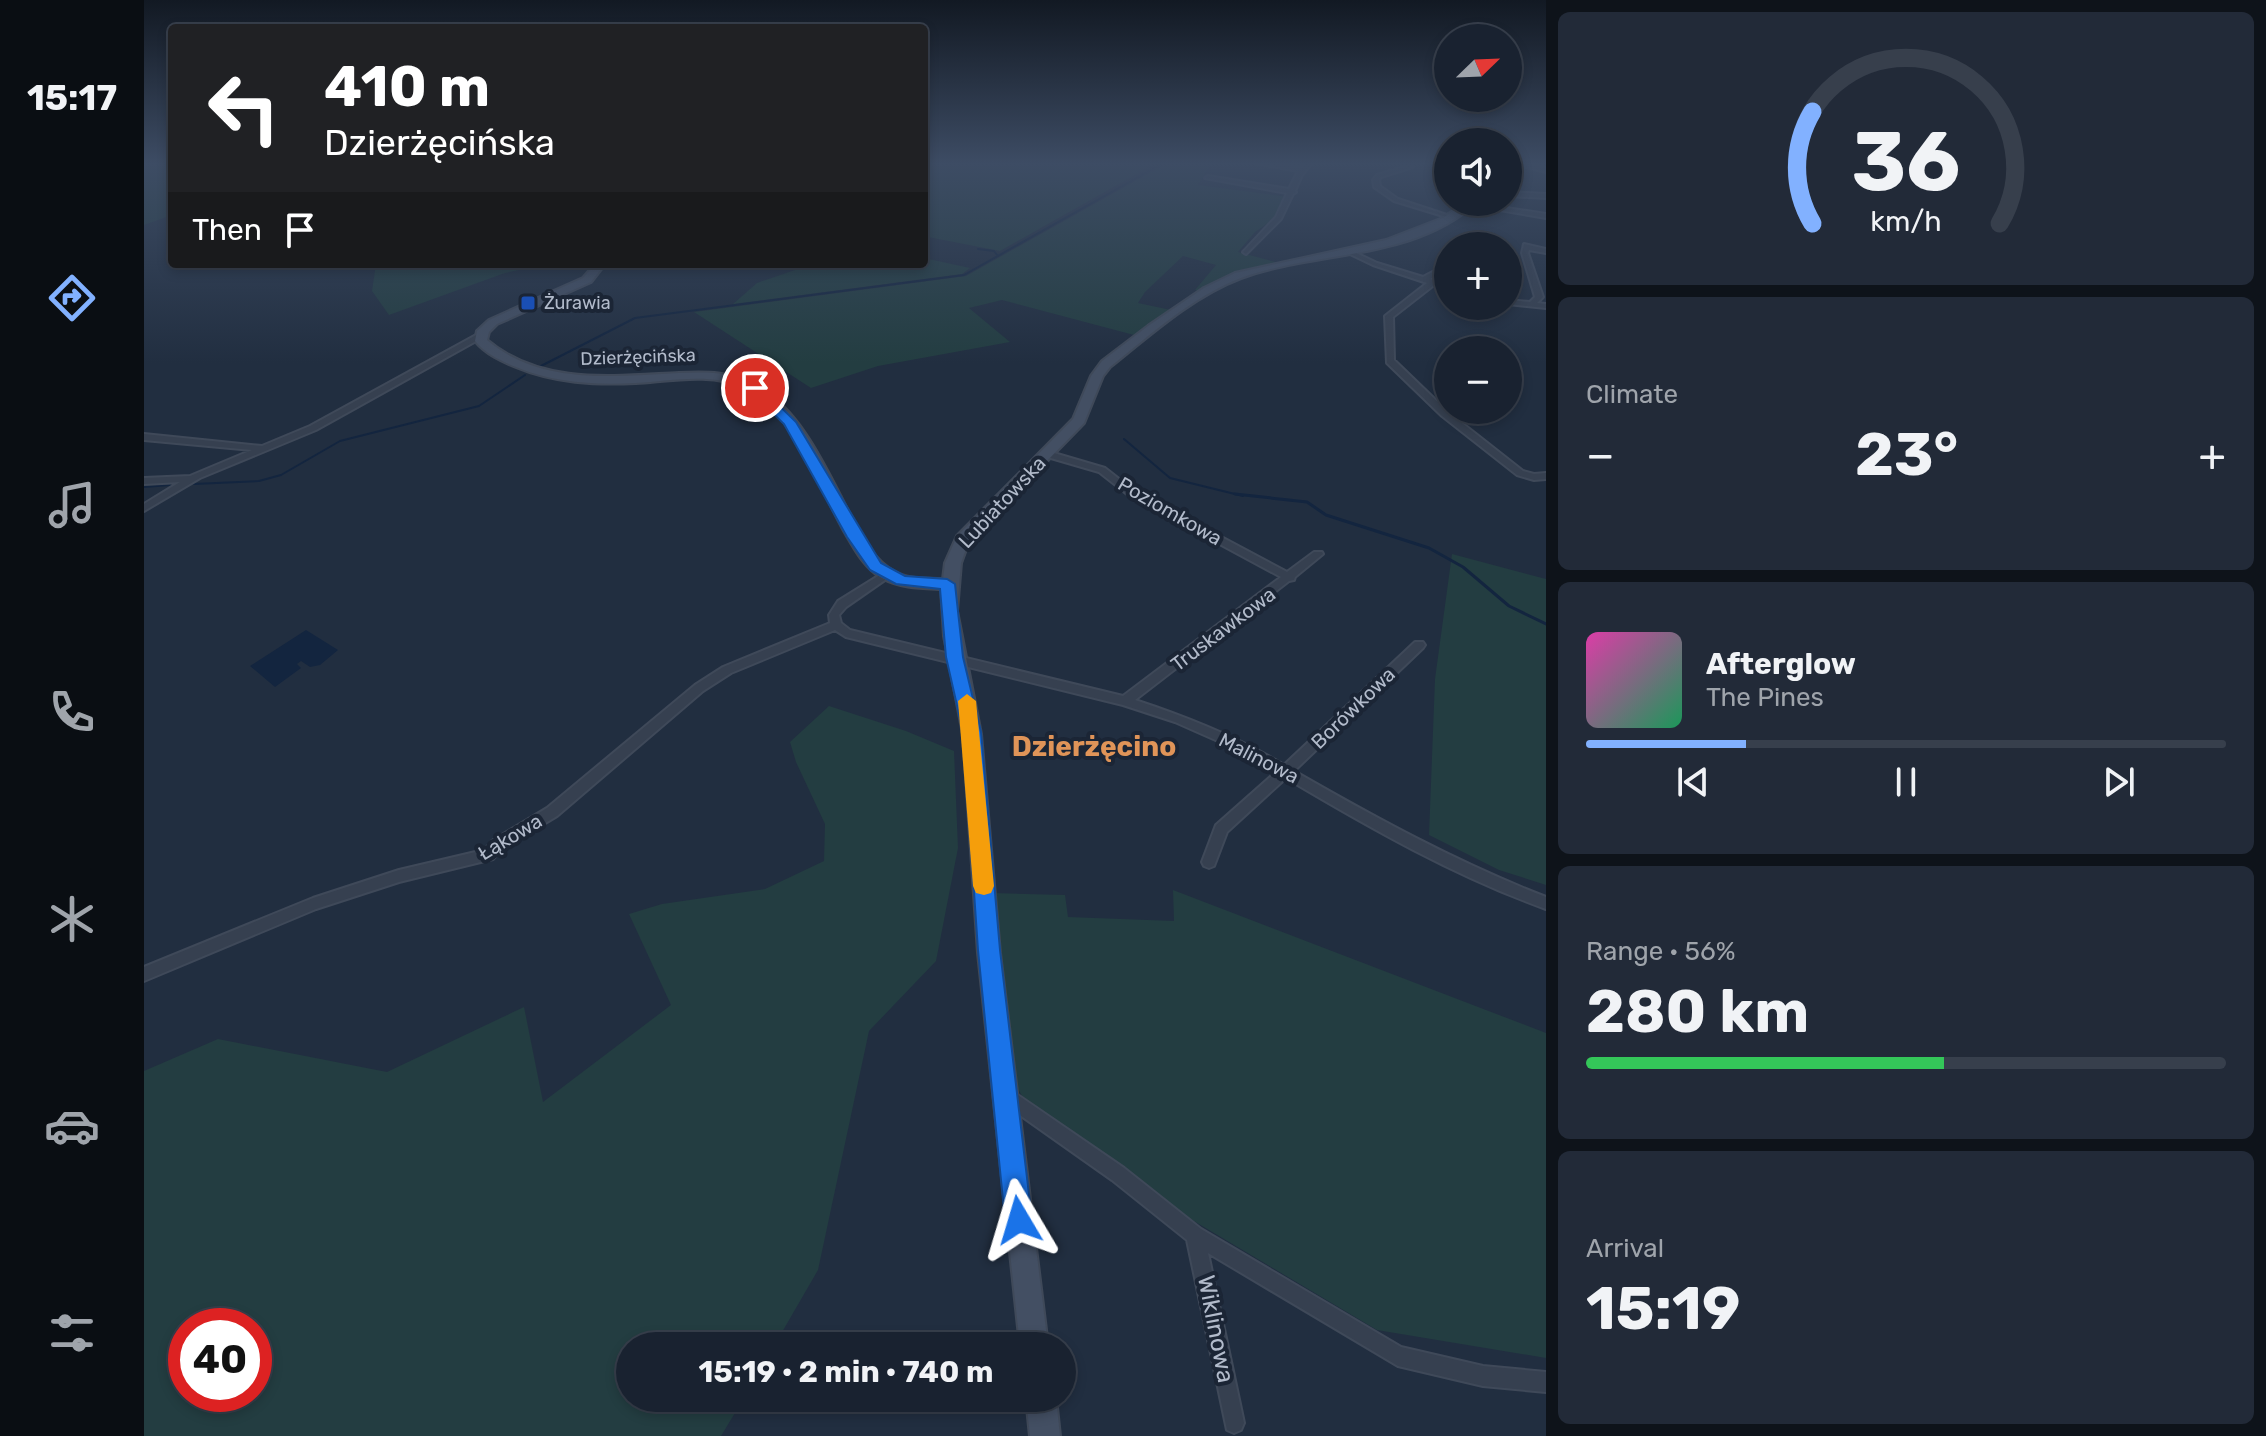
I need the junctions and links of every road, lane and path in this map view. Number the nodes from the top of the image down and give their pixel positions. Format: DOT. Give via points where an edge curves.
graph roads {
  1 [pos="1268,229"];
  2 [pos="1426,229"];
  3 [pos="1546,251"];
  4 [pos="1246,252"];
  5 [pos="1352,253"];
  6 [pos="597,268"];
  7 [pos="1434,276"];
  8 [pos="1428,281"];
  9 [pos="1434,283"];
  10 [pos="1539,305"];
  11 [pos="1546,314"];
  12 [pos="481,336"];
  13 [pos="144,437"];
  14 [pos="264,448"];
  15 [pos="1047,454"];
  16 [pos="1546,476"];
  17 [pos="193,479"];
  18 [pos="144,481"];
  19 [pos="144,508"];
  20 [pos="1318,554"];
  21 [pos="887,575"];
  22 [pos="1290,578"];
  23 [pos="947,584"];
  24 [pos="836,625"];
  25 [pos="1419,645"];
  26 [pos="954,657"];
  27 [pos="1125,701"];
  28 [pos="1287,770"];
  29 [pos="1209,862"];
  30 [pos="1546,903"];
  31 [pos="144,974"];
  32 [pos="1003,1093"];
  33 [pos="1195,1235"];
  34 [pos="1032,1332"];
  35 [pos="1546,1382"];
  36 [pos="1042,1412"];
  37 [pos="1234,1423"];
  38 [pos="1045,1436"];
  1 -- 4 [label="street"];
  2 -- 5 [label="street, Lubiatowska"];
  3 -- 10 [label="street" via="1526,246"];
  5 -- 8 [label="street"];
  5 -- 15 [label="street, Lubiatowska" via="1248,272 1208,291 1106,364 1079,420"];
  6 -- 12 [label="street" via="587,280 493,322"];
  7 -- 8 [label="street"];
  8 -- 9 [label="street"];
  8 -- 16 [label="street" via="1389,316 1390,361 1445,414 1520,473"];
  10 -- 11 [label="street"];
  12 -- 14 [label="street" via="313,428"];
  12 -- 21 [label="street, Dzierżęcińska" via="491,349 549,376 607,381 710,376 757,389 790,422 867,557"];
  13 -- 14 [label="street"];
  14 -- 17 [label="street"];
  15 -- 22 [label="street, Poziomkowa" via="1102,470 1130,492"];
  15 -- 23 [label="street, Lubiatowska" via="962,539"];
  17 -- 18 [label="street"];
  17 -- 19 [label="street"];
  20 -- 22 [label="street, Truskawkowa"];
  21 -- 23 [label="street"];
  21 -- 24 [label="street" via="842,604 834,615"];
  22 -- 27 [label="street, Truskawkowa"];
  23 -- 26 [label="street, Lubiatowska"];
  24 -- 26 [label="street" via="846,633"];
  24 -- 31 [label="street, Łąkowa" via="718,676 552,812 488,855 313,904"];
  25 -- 28 [label="street, Borówkowa"];
  26 -- 27 [label="street, Malinowa"];
  26 -- 32 [label="street, Lubiatowska" via="972,732"];
  27 -- 28 [label="street, Malinowa" via="1179,719"];
  28 -- 29 [label="street, Borówkowa" via="1221,829"];
  28 -- 30 [label="street, Malinowa" via="1361,816"];
  32 -- 33 [label="street"];
  32 -- 34 [label="street, Lubiatowska"];
  33 -- 35 [label="street" via="1398,1356 1483,1376"];
  33 -- 37 [label="street, Wiklinowa"];
  36 -- 38 [label="street"];
}
